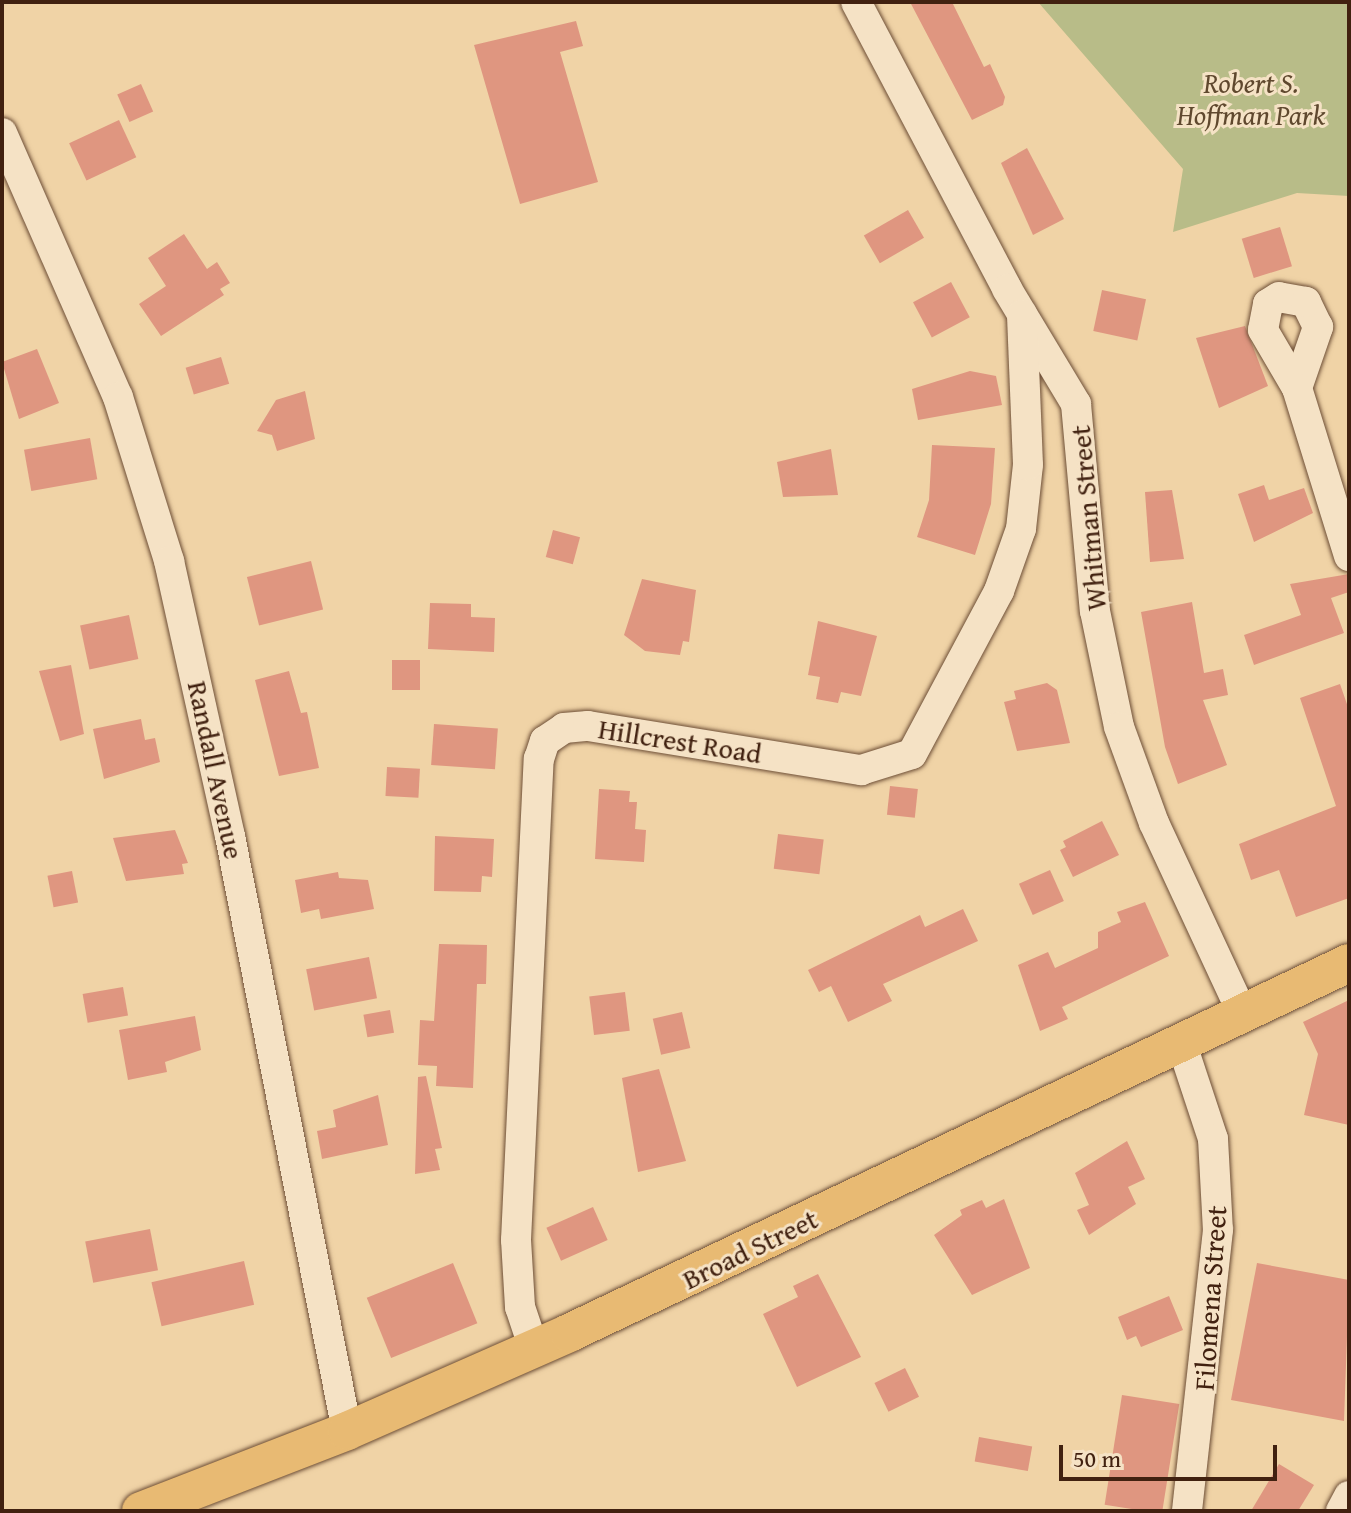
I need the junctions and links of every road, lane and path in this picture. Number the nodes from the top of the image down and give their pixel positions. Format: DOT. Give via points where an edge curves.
graph roads {
  1 [pos="856,2"];
  2 [pos="2,133"];
  3 [pos="1022,314"];
  4 [pos="1297,388"];
  5 [pos="1349,556"];
  6 [pos="1349,963"];
  7 [pos="1243,1015"];
  8 [pos="1181,1042"];
  9 [pos="534,1349"];
  10 [pos="347,1431"];
  11 [pos="1349,1496"];
  12 [pos="162,1507"];
  13 [pos="1187,1511"];
  14 [pos="1341,1511"];
  1 -- 3 [label="street, Whitman Street"];
  2 -- 10 [label="street, Randall Avenue" via="118,397 169,561 227,822"];
  3 -- 7 [label="street, Whitman Street" via="1076,404 1095,611 1127,754"];
  3 -- 9 [label="street, Hillcrest Road" via="1028,465 1021,529 999,591 912,754 861,770 588,726 564,728 545,741 539,759 516,1240 520,1307"];
  4 -- 5 [label="street"];
  6 -- 7 [label="main road, Broad Street"];
  7 -- 8 [label="main road, Broad Street"];
  8 -- 9 [label="main road, Broad Street"];
  8 -- 13 [label="street, Filomena Street" via="1213,1139 1218,1230"];
  9 -- 10 [label="main road, Broad Street"];
  10 -- 12 [label="main road, Broad Street"];
  11 -- 14 [label="street"];
}
